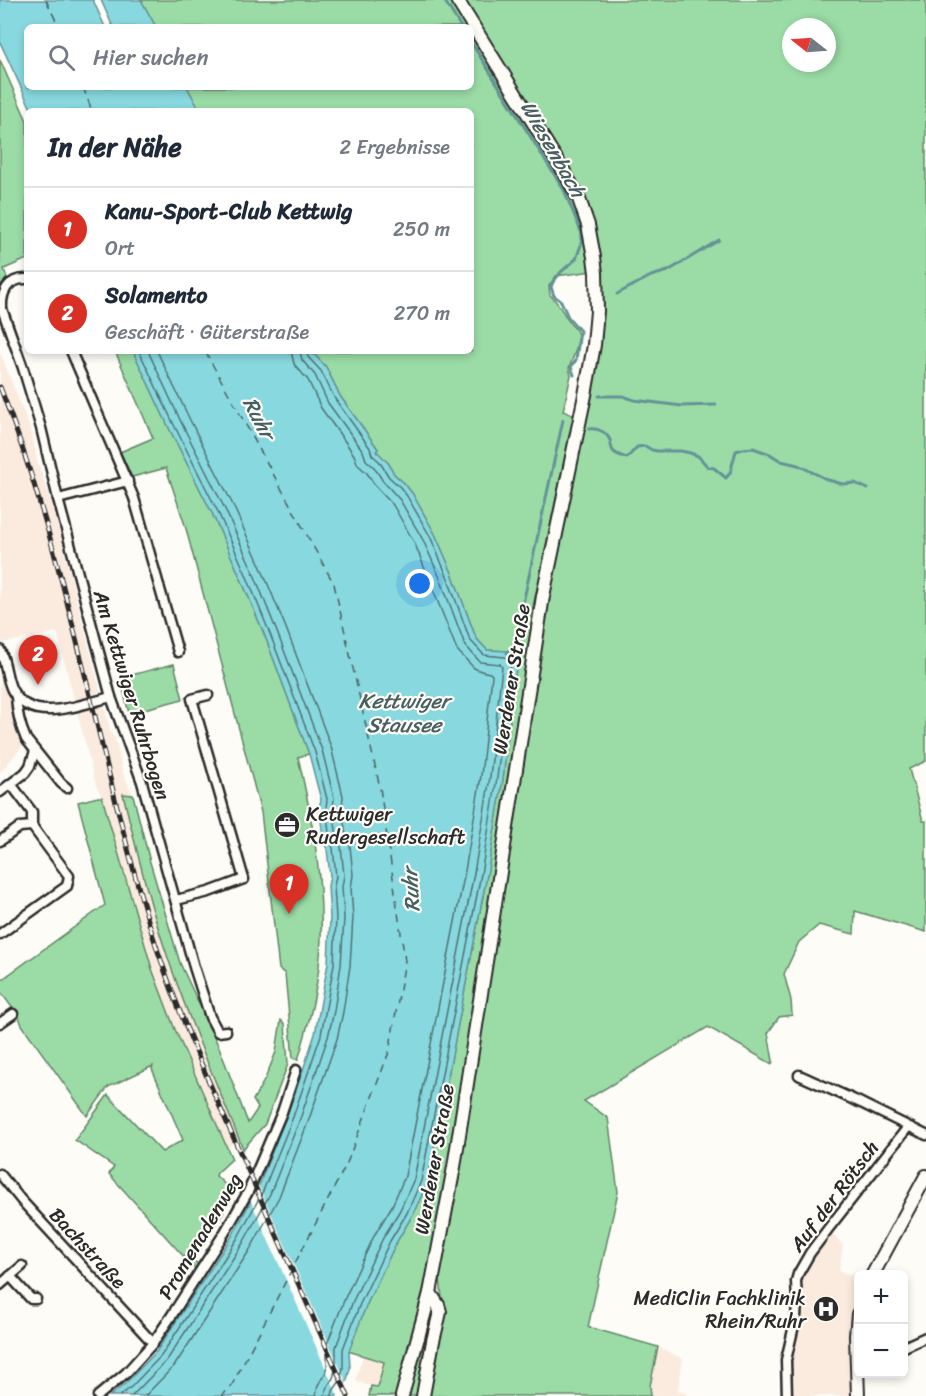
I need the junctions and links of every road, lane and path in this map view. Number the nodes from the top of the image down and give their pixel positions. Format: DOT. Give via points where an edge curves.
graph roads {
  1 [pos="456,0"];
  2 [pos="471,24"];
  3 [pos="474,29"];
  4 [pos="24,278"];
  5 [pos="72,354"];
  6 [pos="128,481"];
  7 [pos="58,499"];
  8 [pos="0,650"];
  9 [pos="178,652"];
  10 [pos="208,695"];
  11 [pos="16,697"];
  12 [pos="111,697"];
  13 [pos="35,751"];
  14 [pos="12,784"];
  15 [pos="67,788"];
  16 [pos="0,792"];
  17 [pos="32,826"];
  18 [pos="0,841"];
  19 [pos="176,900"];
  20 [pos="0,934"];
  21 [pos="13,1014"];
  22 [pos="0,1023"];
  23 [pos="226,1031"];
  24 [pos="296,1070"];
  25 [pos="799,1075"];
  26 [pos="908,1127"];
  27 [pos="926,1136"];
  28 [pos="0,1174"];
  29 [pos="926,1176"];
  30 [pos="22,1266"];
  31 [pos="876,1270"];
  32 [pos="10,1276"];
  33 [pos="0,1285"];
  34 [pos="430,1293"];
  35 [pos="36,1299"];
  36 [pos="926,1337"];
  37 [pos="153,1343"];
  38 [pos="908,1345"];
  39 [pos="858,1378"];
  40 [pos="98,1396"];
  41 [pos="402,1396"];
  42 [pos="423,1396"];
  43 [pos="787,1396"];
  44 [pos="858,1396"];
  1 -- 2 [label="main road, Werdener Straße"];
  3 -- 34 [label="main road, Werdener Straße" via="579,199 594,257 597,310 585,395 543,596 454,1167"];
  4 -- 7 [label="street, Am Kettwiger Ruhrbogen" via="14,281 3,292 2,309 36,409"];
  5 -- 6 [label="street"];
  6 -- 7 [label="street"];
  6 -- 9 [label="street"];
  7 -- 12 [label="street, Am Kettwiger Ruhrbogen"];
  8 -- 11 [label="street"];
  10 -- 19 [label="street" via="192,699 244,879"];
  11 -- 12 [label="street" via="33,708 51,711"];
  11 -- 13 [label="street" via="23,733"];
  12 -- 19 [label="street, Am Kettwiger Ruhrbogen" via="142,782"];
  13 -- 14 [label="street" via="30,766"];
  13 -- 15 [label="street"];
  14 -- 16 [label="street"];
  14 -- 17 [label="street" via="32,812"];
  17 -- 18 [label="street" via="20,826"];
  17 -- 20 [label="street" via="69,876 67,886"];
  19 -- 23 [label="street, Am Kettwiger Ruhrbogen" via="210,1017 218,1032"];
  21 -- 22 [label="street"];
  24 -- 37 [label="street, Promenadenweg" via="248,1192"];
  25 -- 26 [label="street, Auf der Rötsch"];
  26 -- 27 [label="street, Auf der Rötsch"];
  26 -- 43 [label="street, Auf der Rötsch" via="798,1274 796,1317 786,1360"];
  28 -- 37 [label="street, Bachstraße"];
  29 -- 31 [label="main road"];
  30 -- 32 [label="street"];
  32 -- 33 [label="street"];
  32 -- 35 [label="street"];
  34 -- 41 [label="main road, Werdener Straße"];
  34 -- 42 [label="main road" via="440,1312"];
  36 -- 38 [label="street"];
  37 -- 40 [label="street, Promenadenweg"];
  39 -- 44 [label="main road"];
}
